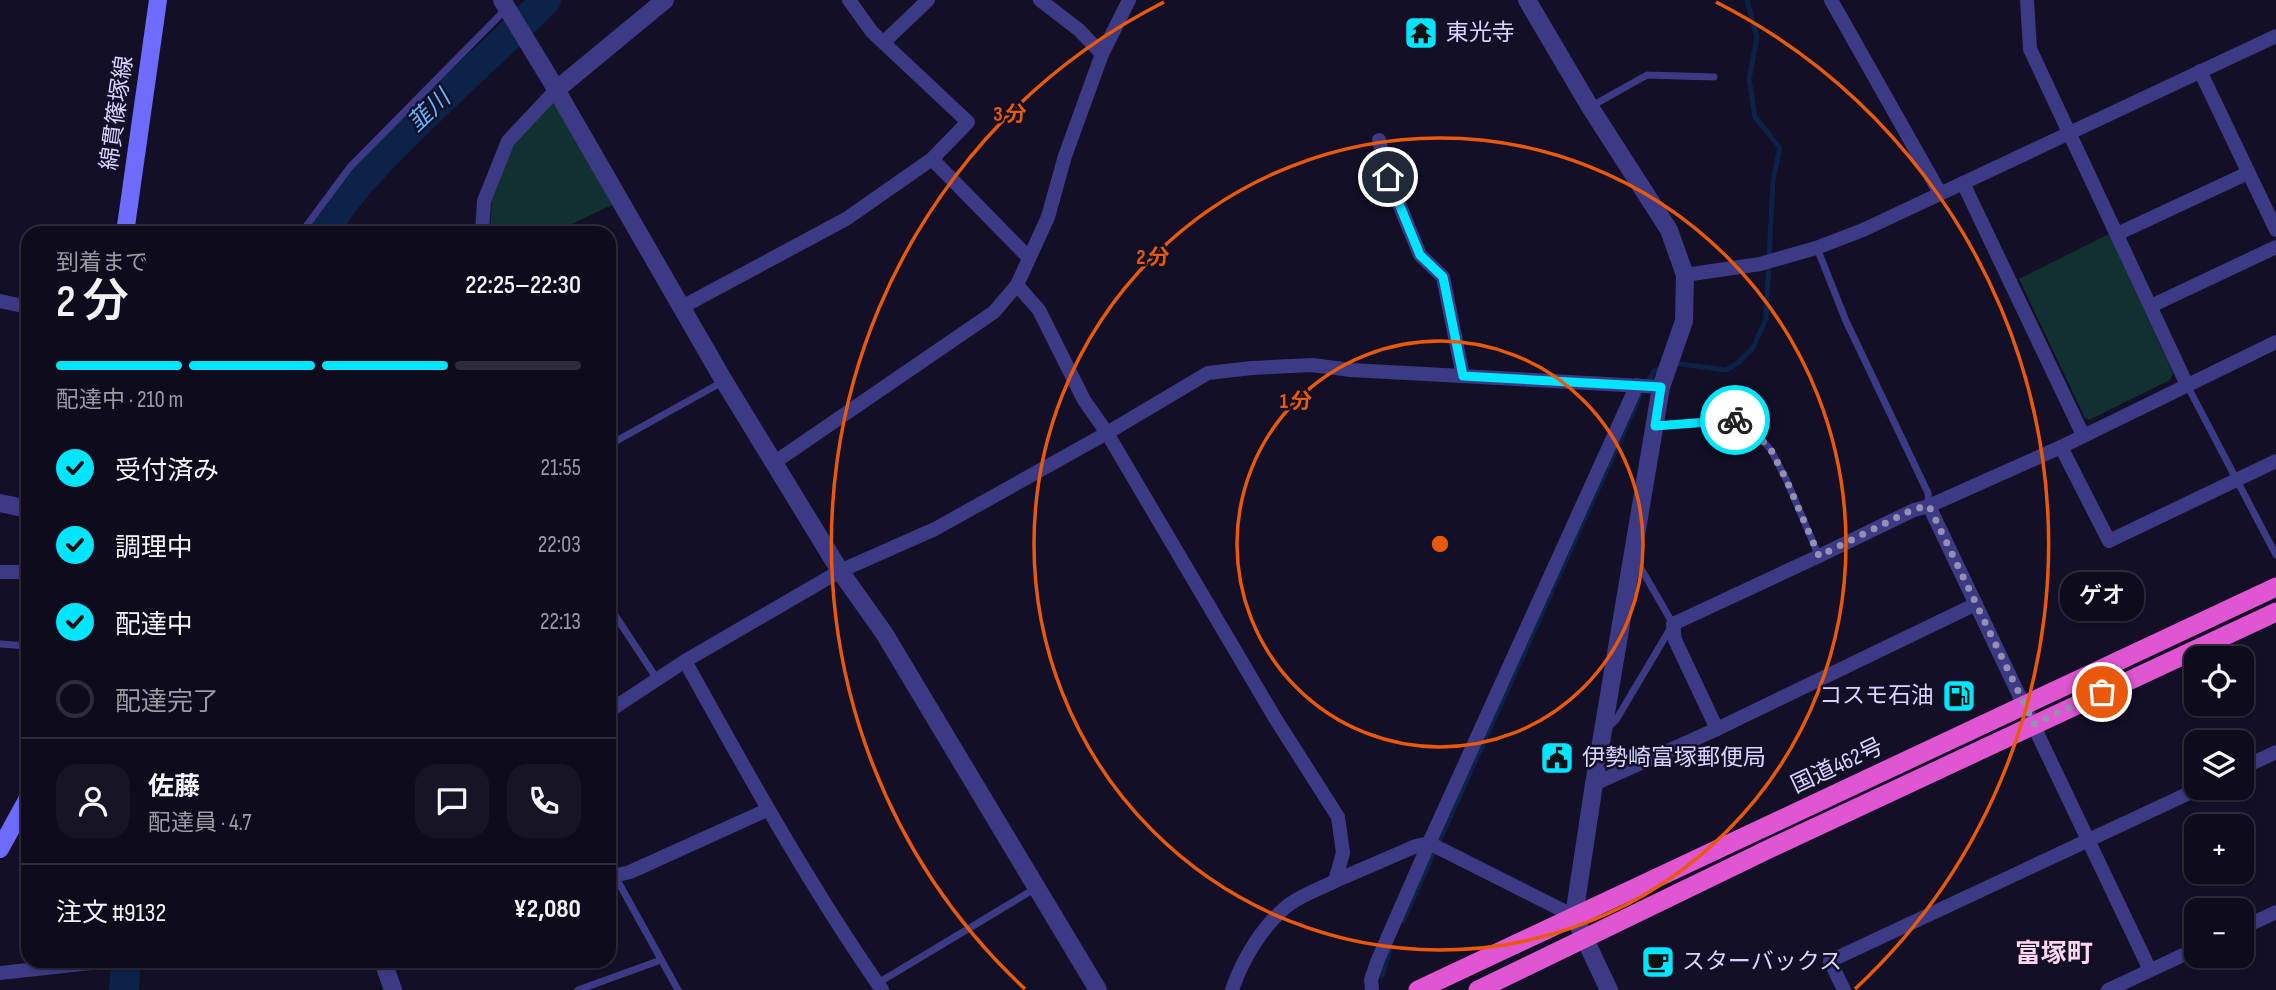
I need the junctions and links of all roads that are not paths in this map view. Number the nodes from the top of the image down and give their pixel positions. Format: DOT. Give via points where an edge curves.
graph roads {
  1 [pos="158,0"];
  2 [pos="665,0"];
  3 [pos="849,0"];
  4 [pos="928,0"];
  5 [pos="1040,0"];
  6 [pos="1129,0"];
  7 [pos="1527,0"];
  8 [pos="1831,0"];
  9 [pos="2027,0"];
  10 [pos="508,5"];
  11 [pos="2276,36"];
  12 [pos="884,42"];
  13 [pos="1102,54"];
  14 [pos="2200,71"];
  15 [pos="1714,77"];
  16 [pos="556,90"];
  17 [pos="1590,107"];
  18 [pos="2069,134"];
  19 [pos="1379,140"];
  20 [pos="932,159"];
  21 [pos="2248,173"];
  22 [pos="1963,183"];
  23 [pos="1940,193"];
  24 [pos="126,226"];
  25 [pos="307,226"];
  26 [pos="482,226"];
  27 [pos="2276,230"];
  28 [pos="2118,234"];
  29 [pos="2276,247"];
  30 [pos="1816,248"];
  31 [pos="1029,258"];
  32 [pos="1685,275"];
  33 [pos="1017,285"];
  34 [pos="0,301"];
  35 [pos="21,306"];
  36 [pos="2151,306"];
  37 [pos="682,307"];
  38 [pos="2276,342"];
  39 [pos="1463,376"];
  40 [pos="724,382"];
  41 [pos="1637,385"];
  42 [pos="2187,385"];
  43 [pos="1661,387"];
  44 [pos="1655,426"];
  45 [pos="1107,433"];
  46 [pos="2083,435"];
  47 [pos="616,441"];
  48 [pos="2061,447"];
  49 [pos="2276,461"];
  50 [pos="775,463"];
  51 [pos="2237,480"];
  52 [pos="0,503"];
  53 [pos="1929,506"];
  54 [pos="21,508"];
  55 [pos="1633,555"];
  56 [pos="2276,555"];
  57 [pos="1819,556"];
  58 [pos="840,570"];
  59 [pos="0,572"];
  60 [pos="21,572"];
  61 [pos="2276,587"];
  62 [pos="1976,604"];
  63 [pos="2276,611"];
  64 [pos="616,617"];
  65 [pos="1673,624"];
  66 [pos="0,644"];
  67 [pos="21,646"];
  68 [pos="685,661"];
  69 [pos="657,679"];
  70 [pos="2024,705"];
  71 [pos="616,706"];
  72 [pos="2034,724"];
  73 [pos="1717,729"];
  74 [pos="1603,730"];
  75 [pos="2276,752"];
  76 [pos="2254,762"];
  77 [pos="1594,784"];
  78 [pos="2184,795"];
  79 [pos="767,810"];
  80 [pos="21,811"];
  81 [pos="2088,840"];
  82 [pos="1434,846"];
  83 [pos="0,849"];
  84 [pos="616,875"];
  85 [pos="1335,881"];
  86 [pos="616,883"];
  87 [pos="1037,887"];
  88 [pos="2276,913"];
  89 [pos="1574,916"];
  90 [pos="2254,923"];
  91 [pos="1584,938"];
  92 [pos="2184,954"];
  93 [pos="661,960"];
  94 [pos="45,968"];
  95 [pos="385,968"];
  96 [pos="2150,970"];
  97 [pos="0,973"];
  98 [pos="880,987"];
  99 [pos="393,990"];
  100 [pos="578,990"];
  101 [pos="678,990"];
  102 [pos="1098,990"];
  103 [pos="1232,990"];
  104 [pos="1372,990"];
  105 [pos="1418,990"];
  106 [pos="1478,990"];
  107 [pos="1609,990"];
  108 [pos="1844,990"];
  109 [pos="2108,990"];
  1 -- 24 [label="main road, 綿貫篠塚線"];
  2 -- 16 [label="street"];
  3 -- 12 [label="street"];
  4 -- 12 [label="street"];
  5 -- 13 [label="street"];
  6 -- 13 [label="street"];
  7 -- 17 [label="street"];
  8 -- 23 [label="street"];
  9 -- 18 [label="street" via="2030,49"];
  10 -- 16 [label="street"];
  10 -- 25 [label="lane" via="350,167"];
  11 -- 14 [label="street"];
  12 -- 20 [label="street" via="968,122"];
  13 -- 31 [label="street" via="1048,217"];
  14 -- 18 [label="street"];
  14 -- 21 [label="street"];
  15 -- 17 [label="lane" via="1647,75"];
  16 -- 26 [label="street" via="508,141 484,201"];
  16 -- 37 [label="street"];
  17 -- 32 [label="street" via="1668,230"];
  18 -- 22 [label="street"];
  18 -- 28 [label="street"];
  19 -- 39 [label="street" via="1388,177 1420,255 1443,277"];
  20 -- 31 [label="street"];
  20 -- 37 [label="street" via="846,219"];
  21 -- 27 [label="street"];
  21 -- 28 [label="street"];
  22 -- 23 [label="street"];
  22 -- 46 [label="street"];
  23 -- 30 [label="street"];
  28 -- 36 [label="street"];
  29 -- 36 [label="street"];
  30 -- 32 [label="street" via="1760,264"];
  30 -- 53 [label="lane" via="1928,493"];
  31 -- 33 [label="street"];
  32 -- 43 [label="street" via="1684,321"];
  33 -- 45 [label="street" via="1039,310 1084,400"];
  33 -- 50 [label="street" via="994,312"];
  34 -- 35 [label="street"];
  36 -- 42 [label="street"];
  37 -- 40 [label="street"];
  38 -- 42 [label="street"];
  39 -- 41 [label="street"];
  39 -- 45 [label="street" via="1312,365 1208,373"];
  40 -- 47 [label="lane"];
  40 -- 50 [label="street"];
  41 -- 43 [label="street"];
  41 -- 82 [label="street"];
  42 -- 46 [label="street"];
  42 -- 51 [label="lane"];
  43 -- 44 [label="street"];
  44 -- 55 [label="street"];
  44 -- 57 [label="lane" via="1745,421 1771,450"];
  45 -- 58 [label="street" via="935,529"];
  45 -- 85 [label="street" via="1338,817 1343,853"];
  46 -- 48 [label="street"];
  48 -- 51 [label="street" via="2109,541"];
  48 -- 53 [label="street"];
  49 -- 51 [label="street"];
  50 -- 58 [label="street"];
  51 -- 56 [label="lane"];
  52 -- 54 [label="street"];
  53 -- 57 [label="street"];
  53 -- 62 [label="street"];
  55 -- 65 [label="lane"];
  55 -- 74 [label="street"];
  57 -- 65 [label="street"];
  58 -- 68 [label="street"];
  58 -- 87 [label="street" via="884,633"];
  59 -- 60 [label="street"];
  61 -- 70 [label="highway, 国道462号"];
  62 -- 70 [label="street"];
  62 -- 73 [label="street"];
  63 -- 72 [label="highway, 国道462号"];
  64 -- 69 [label="lane"];
  65 -- 73 [label="street" via="1675,640"];
  65 -- 74 [label="lane" via="1616,720"];
  66 -- 67 [label="lane"];
  68 -- 69 [label="street"];
  68 -- 79 [label="street"];
  69 -- 71 [label="street"];
  70 -- 72 [label="street"];
  70 -- 89 [label="highway, 国道462号"];
  72 -- 81 [label="street"];
  72 -- 91 [label="highway, 国道462号"];
  73 -- 77 [label="street"];
  74 -- 77 [label="street"];
  75 -- 76 [label="street"];
  77 -- 89 [label="street"];
  78 -- 81 [label="street"];
  79 -- 84 [label="street"];
  79 -- 98 [label="street"];
  80 -- 83 [label="main road"];
  81 -- 96 [label="street"];
  81 -- 108 [label="street" via="1830,961"];
  82 -- 85 [label="street" via="1416,846"];
  82 -- 89 [label="street"];
  82 -- 104 [label="street" via="1377,961"];
  85 -- 103 [label="street" via="1287,906 1241,965"];
  86 -- 93 [label="lane"];
  87 -- 98 [label="lane"];
  87 -- 102 [label="street"];
  88 -- 90 [label="street"];
  89 -- 91 [label="street"];
  89 -- 105 [label="highway, 国道462号"];
  91 -- 106 [label="highway, 国道462号"];
  91 -- 107 [label="street"];
  92 -- 96 [label="street"];
  93 -- 100 [label="lane"];
  93 -- 101 [label="lane"];
  94 -- 97 [label="street"];
  95 -- 99 [label="street"];
  96 -- 109 [label="street"];
}
